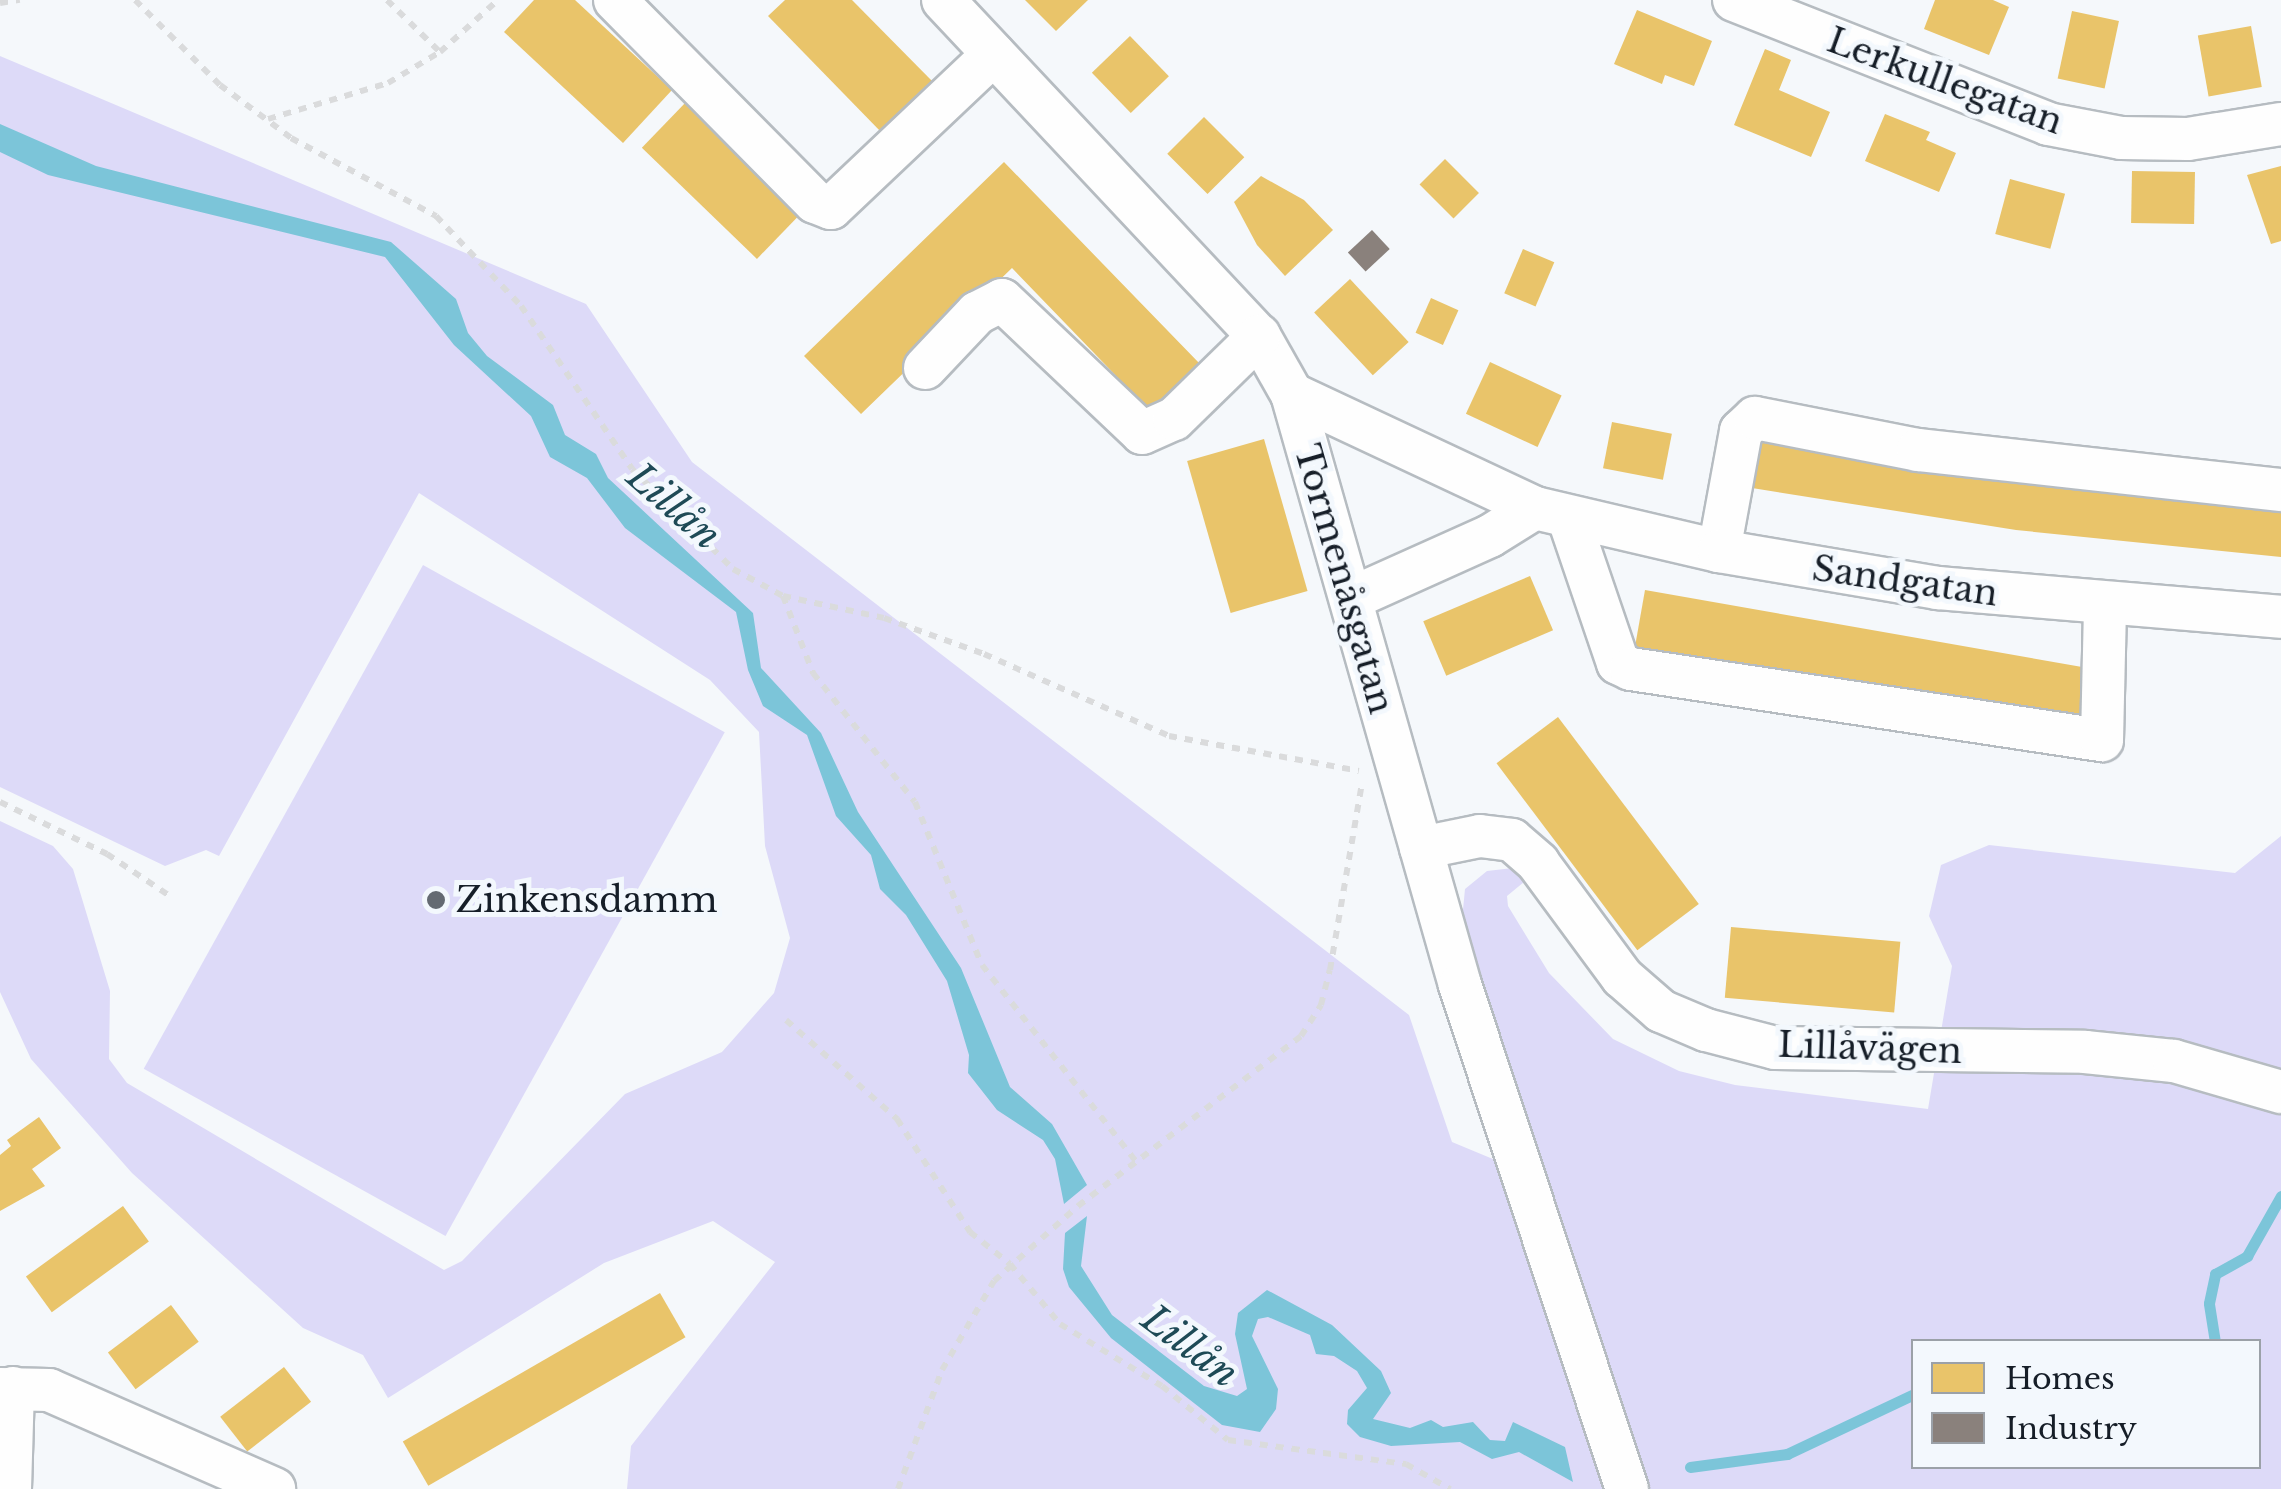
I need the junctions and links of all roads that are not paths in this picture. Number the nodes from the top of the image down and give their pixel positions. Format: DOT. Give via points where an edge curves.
graph roads {
  1 [pos="614,0"];
  2 [pos="943,0"];
  3 [pos="1734,0"];
  4 [pos="994,54"];
  5 [pos="2281,124"];
  6 [pos="1258,336"];
  7 [pos="924,368"];
  8 [pos="1292,394"];
  9 [pos="2281,490"];
  10 [pos="1552,513"];
  11 [pos="1719,551"];
  12 [pos="1352,598"];
  13 [pos="2105,605"];
  14 [pos="2281,617"];
  15 [pos="1421,848"];
  16 [pos="2281,1092"];
  17 [pos="6,1388"];
  18 [pos="10,1489"];
  19 [pos="274,1489"];
  20 [pos="1626,1489"];
  1 -- 4 [label="street" via="815,202 831,208"];
  2 -- 4 [label="street, Tormenåsgatan"];
  3 -- 5 [label="street, Lerkullegatan" via="2048,124 2120,138 2188,139"];
  4 -- 6 [label="street, Tormenåsgatan"];
  6 -- 7 [label="street" via="1174,419 1142,433 1002,300 978,313"];
  6 -- 8 [label="street, Tormenåsgatan"];
  8 -- 10 [label="street, Sandgatan"];
  8 -- 12 [label="street, Tormenåsgatan"];
  9 -- 11 [label="street" via="1918,450 1755,418 1741,431"];
  10 -- 11 [label="street, Sandgatan"];
  10 -- 12 [label="street"];
  10 -- 13 [label="street" via="1618,663 1631,669 2102,740"];
  11 -- 13 [label="street, Sandgatan" via="1938,588"];
  12 -- 15 [label="street, Tormenåsgatan"];
  13 -- 14 [label="street, Sandgatan"];
  15 -- 16 [label="street, Lillåvägen" via="1480,836 1512,840 1538,862 1622,977 1662,1012 1706,1030 1775,1048 2086,1052 2174,1061"];
  15 -- 20 [label="street, Tormenåsgatan" via="1550,1269"];
  17 -- 18 [label="street"];
  17 -- 19 [label="street" via="49,1390"];
}
